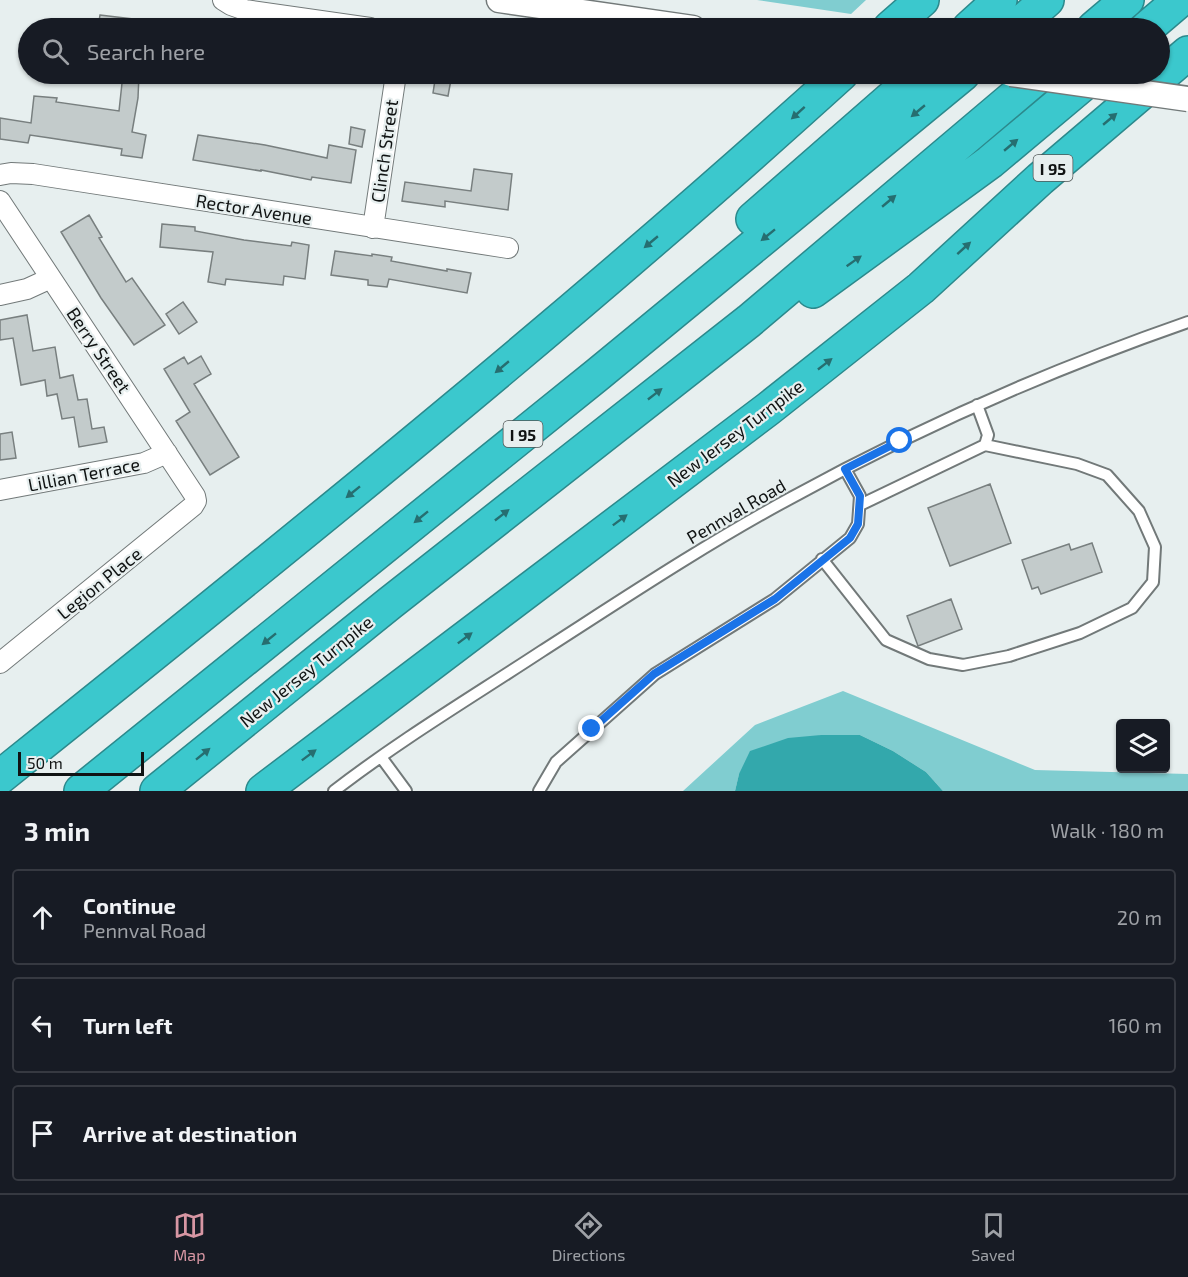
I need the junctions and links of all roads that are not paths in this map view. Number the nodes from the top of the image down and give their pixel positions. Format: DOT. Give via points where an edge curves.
graph roads {
  1 [pos="223,0"];
  2 [pos="499,0"];
  3 [pos="1000,0"];
  4 [pos="1047,0"];
  5 [pos="1127,0"];
  6 [pos="1180,0"];
  7 [pos="301,18"];
  8 [pos="624,18"];
  9 [pos="980,18"];
  10 [pos="1026,18"];
  11 [pos="1106,18"];
  12 [pos="1159,18"];
  13 [pos="1188,53"];
  14 [pos="1170,68"];
  15 [pos="395,84"];
  16 [pos="830,84"];
  17 [pos="907,84"];
  18 [pos="951,84"];
  19 [pos="1029,84"];
  20 [pos="1082,84"];
  21 [pos="1083,84"];
  22 [pos="1152,84"];
  23 [pos="1188,99"];
  24 [pos="0,175"];
  25 [pos="0,201"];
  26 [pos="373,228"];
  27 [pos="508,248"];
  28 [pos="51,278"];
  29 [pos="0,295"];
  30 [pos="749,321"];
  31 [pos="1188,322"];
  32 [pos="977,405"];
  33 [pos="985,445"];
  34 [pos="167,453"];
  35 [pos="845,469"];
  36 [pos="0,490"];
  37 [pos="448,495"];
  38 [pos="196,501"];
  39 [pos="860,504"];
  40 [pos="822,559"];
  41 [pos="0,663"];
  42 [pos="381,757"];
  43 [pos="0,777"];
  44 [pos="81,791"];
  45 [pos="157,791"];
  46 [pos="263,791"];
  47 [pos="334,791"];
  48 [pos="406,791"];
  49 [pos="539,791"];
  1 -- 7 [label="street" via="245,10"];
  2 -- 8 [label="street"];
  3 -- 9 [label="highway"];
  4 -- 10 [label="highway"];
  5 -- 11 [label="highway"];
  6 -- 12 [label="highway"];
  14 -- 13 [label="highway, New Jersey Turnpike / I 95, one-way"];
  15 -- 26 [label="street, Clinch Street"];
  16 -- 43 [label="highway, one-way" via="659,235 422,434"];
  17 -- 37 [label="highway" via="670,292"];
  18 -- 37 [label="highway, I 95, one-way"];
  30 -- 19 [label="highway, New Jersey Turnpike, one-way"];
  20 -- 23 [label="street, bridge"];
  30 -- 21 [label="highway, one-way" via="804,297 921,214"];
  46 -- 22 [label="highway, New Jersey Turnpike / I 95, one-way" via="768,409 921,288"];
  24 -- 26 [label="street, Rector Avenue" via="33,174"];
  25 -- 28 [label="street, Berry Street"];
  26 -- 27 [label="street, Rector Avenue"];
  28 -- 29 [label="street"];
  28 -- 34 [label="street, Berry Street"];
  45 -- 30 [label="highway, New Jersey Turnpike, one-way"];
  31 -- 32 [label="lane, Pennval Road"];
  32 -- 33 [label="lane" via="988,435"];
  32 -- 35 [label="lane, Pennval Road"];
  33 -- 39 [label="lane"];
  33 -- 40 [label="lane" via="1077,464 1107,475 1139,511 1155,548 1154,582 1132,608 1080,633 1009,656 963,665 929,659 886,640"];
  34 -- 36 [label="street, Lillian Terrace" via="144,463"];
  34 -- 38 [label="street, Berry Street"];
  35 -- 39 [label="lane" via="860,496"];
  35 -- 42 [label="lane, Pennval Road" via="664,572"];
  37 -- 44 [label="highway, I 95, one-way"];
  38 -- 41 [label="street, Legion Place"];
  39 -- 40 [label="lane" via="858,524 850,538"];
  40 -- 49 [label="lane" via="775,599 654,674 556,762"];
  42 -- 47 [label="lane, Pennval Road"];
  42 -- 48 [label="lane"];
}
